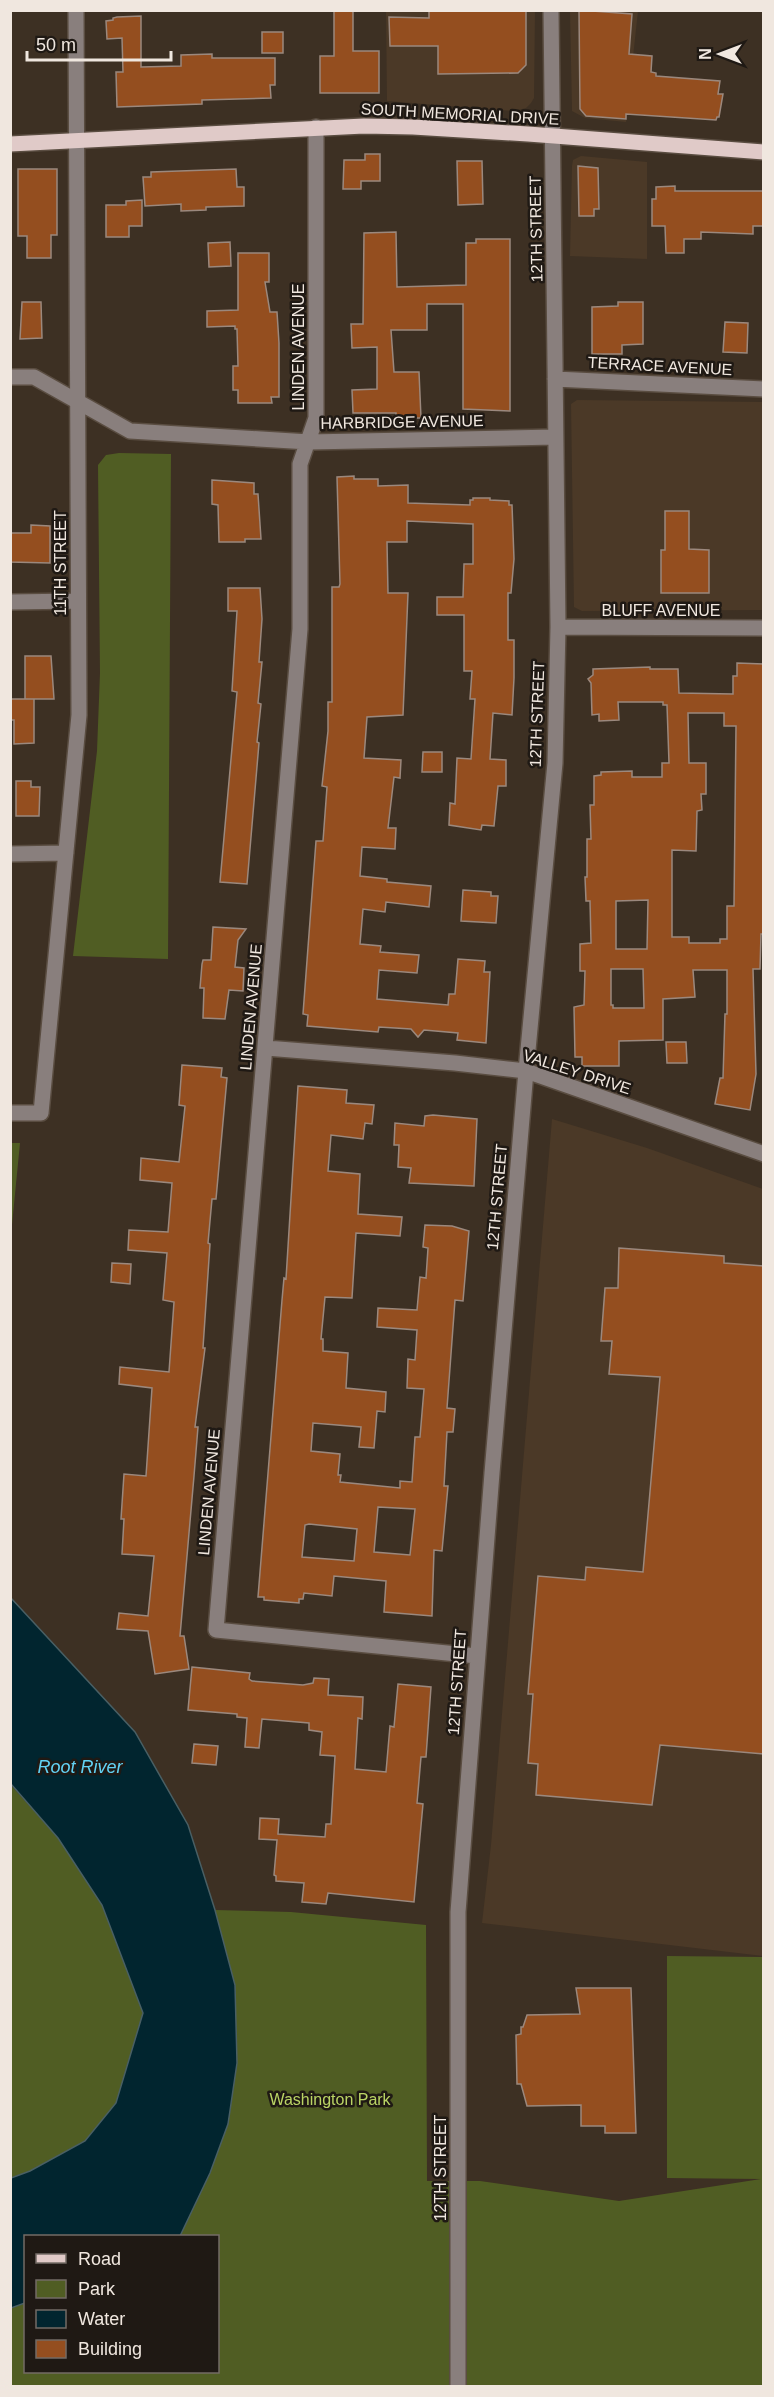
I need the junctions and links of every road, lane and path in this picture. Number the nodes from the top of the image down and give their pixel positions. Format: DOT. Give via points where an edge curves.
graph roads {
  1 [pos="76,10"];
  2 [pos="551,10"];
  3 [pos="316,127"];
  4 [pos="552,137"];
  5 [pos="76,140"];
  6 [pos="10,144"];
  7 [pos="764,152"];
  8 [pos="10,377"];
  9 [pos="555,379"];
  10 [pos="764,389"];
  11 [pos="77,400"];
  12 [pos="555,437"];
  13 [pos="309,442"];
  14 [pos="78,601"];
  15 [pos="10,602"];
  16 [pos="558,627"];
  17 [pos="764,628"];
  18 [pos="66,853"];
  19 [pos="10,854"];
  20 [pos="266,1048"];
  21 [pos="526,1071"];
  22 [pos="10,1113"];
  23 [pos="764,1154"];
  24 [pos="477,1656"];
  25 [pos="458,2386"];
  1 -- 5 [label="street, 11TH STREET"];
  2 -- 4 [label="street, 12TH STREET"];
  3 -- 4 [label="main road, SOUTH MEMORIAL DRIVE" via="413,127"];
  3 -- 5 [label="main road, SOUTH MEMORIAL DRIVE"];
  3 -- 13 [label="street, LINDEN AVENUE" via="315,418"];
  4 -- 7 [label="main road, SOUTH MEMORIAL DRIVE"];
  4 -- 9 [label="street, 12TH STREET"];
  5 -- 6 [label="main road, SOUTH MEMORIAL DRIVE"];
  5 -- 11 [label="street, 11TH STREET"];
  8 -- 11 [label="street, HARBRIDGE AVENUE" via="34,377"];
  9 -- 10 [label="street, TERRACE AVENUE"];
  9 -- 12 [label="street, 12TH STREET"];
  11 -- 13 [label="street, HARBRIDGE AVENUE" via="130,430"];
  11 -- 14 [label="street, 11TH STREET"];
  12 -- 13 [label="street, HARBRIDGE AVENUE"];
  12 -- 16 [label="street, 12TH STREET"];
  13 -- 20 [label="street, LINDEN AVENUE" via="300,464 300,629"];
  14 -- 15 [label="street"];
  14 -- 18 [label="street, 11TH STREET" via="79,715"];
  16 -- 17 [label="street, BLUFF AVENUE"];
  16 -- 21 [label="street, 12TH STREET" via="555,763"];
  18 -- 19 [label="street"];
  18 -- 22 [label="street, 11TH STREET" via="42,1113"];
  20 -- 21 [label="street, VALLEY DRIVE"];
  20 -- 24 [label="street, LINDEN AVENUE" via="216,1630"];
  21 -- 23 [label="street, VALLEY DRIVE"];
  21 -- 24 [label="street, 12TH STREET"];
  24 -- 25 [label="street, 12TH STREET" via="458,1912"];
}
